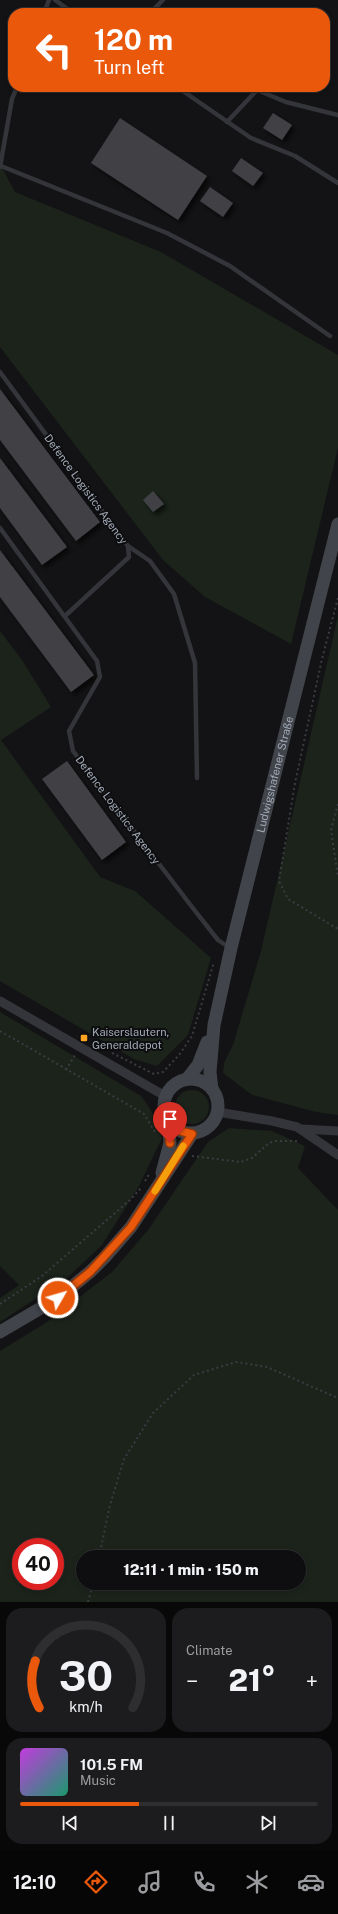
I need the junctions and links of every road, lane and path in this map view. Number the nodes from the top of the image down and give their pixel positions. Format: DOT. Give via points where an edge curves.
graph roads {
  1 [pos="55,0"];
  2 [pos="163,0"];
  3 [pos="66,8"];
  4 [pos="155,8"];
  5 [pos="15,92"];
  6 [pos="184,92"];
  7 [pos="255,92"];
  8 [pos="262,92"];
  9 [pos="338,115"];
  10 [pos="227,122"];
  11 [pos="0,166"];
  12 [pos="338,183"];
  13 [pos="330,336"];
  14 [pos="0,372"];
  15 [pos="338,524"];
  16 [pos="0,528"];
  17 [pos="128,546"];
  18 [pos="338,598"];
  19 [pos="64,616"];
  20 [pos="197,778"];
  21 [pos="338,804"];
  22 [pos="338,877"];
  23 [pos="338,929"];
  24 [pos="226,945"];
  25 [pos="0,1001"];
  26 [pos="214,1026"];
  27 [pos="0,1031"];
  28 [pos="112,1052"];
  29 [pos="75,1055"];
  30 [pos="66,1070"];
  31 [pos="187,1079"];
  32 [pos="212,1089"];
  33 [pos="165,1096"];
  34 [pos="218,1112"];
  35 [pos="168,1122"];
  36 [pos="302,1129"];
  37 [pos="338,1131"];
  38 [pos="192,1134"];
  39 [pos="157,1136"];
  40 [pos="338,1155"];
  41 [pos="190,1156"];
  42 [pos="153,1168"];
  43 [pos="160,1180"];
  44 [pos="145,1181"];
  45 [pos="141,1188"];
  46 [pos="0,1304"];
  47 [pos="0,1332"];
  48 [pos="338,1398"];
  49 [pos="101,1550"];
  50 [pos="91,1590"];
  51 [pos="88,1602"];
  1 -- 3 [label="lane"];
  2 -- 4 [label="lane"];
  5 -- 11 [label="lane"];
  6 -- 10 [label="lane"];
  7 -- 10 [label="lane"];
  8 -- 9 [label="lane" via="286,102"];
  10 -- 12 [label="lane" via="251,138 295,156"];
  11 -- 13 [label="lane" via="167,233 230,266"];
  14 -- 17 [label="lane, Defence Logistics Agency"];
  15 -- 24 [label="street, Ludwigshafener Straße"];
  16 -- 19 [label="lane, Defence Logistics Agency"];
  17 -- 19 [label="lane, Defence Logistics Agency" via="129,557"];
  17 -- 20 [label="lane" via="150,561 174,594 196,663"];
  18 -- 23 [label="path" via="295,783 279,881 288,898"];
  19 -- 24 [label="lane, Defence Logistics Agency" via="97,661 100,677 69,731 73,751"];
  21 -- 22 [label="path" via="331,830"];
  24 -- 26 [label="street, Ludwigshafener Straße"];
  24 -- 28 [label="path" via="192,1036 163,1072 154,1074"];
  25 -- 33 [label="street"];
  26 -- 31 [label="street, Ludwigshafener Straße" via="198,1065"];
  26 -- 32 [label="street, Ludwigshafener Straße" via="210,1072"];
  27 -- 30 [label="path"];
  29 -- 30 [label="path"];
  30 -- 39 [label="path" via="144,1114"];
  31 -- 32 [label="street" via="203,1082"];
  31 -- 33 [label="street" via="174,1085"];
  32 -- 34 [label="street" via="217,1100"];
  33 -- 35 [label="street" via="164,1111"];
  34 -- 36 [label="street"];
  34 -- 38 [label="street" via="210,1126"];
  35 -- 38 [label="street" via="177,1130"];
  35 -- 43 [label="street" via="170,1143"];
  36 -- 37 [label="street"];
  36 -- 40 [label="street"];
  36 -- 41 [label="path" via="299,1141 275,1140 252,1158 241,1162"];
  38 -- 43 [label="street"];
  42 -- 44 [label="path"];
  43 -- 47 [label="street" via="131,1227 90,1272 58,1298"];
  45 -- 46 [label="path" via="42,1276"];
  48 -- 49 [label="path" via="267,1367 236,1362 194,1375 153,1413 124,1459 110,1505"];
  50 -- 51 [label="path"];
}
